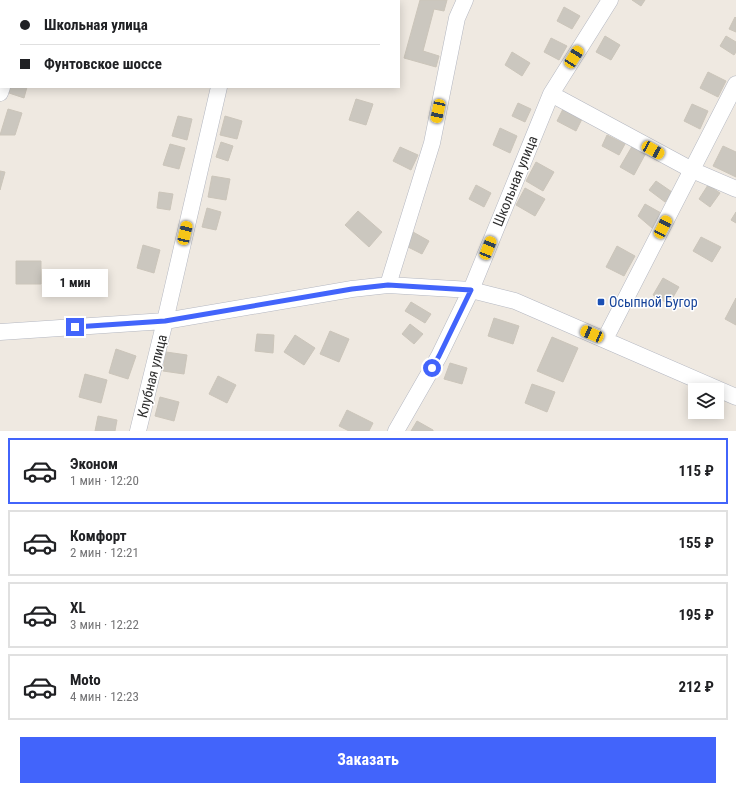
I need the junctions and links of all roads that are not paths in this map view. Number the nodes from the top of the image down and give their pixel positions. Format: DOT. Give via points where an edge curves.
graph roads {
  1 [pos="465,0"];
  2 [pos="610,0"];
  3 [pos="736,84"];
  4 [pos="219,88"];
  5 [pos="551,94"];
  6 [pos="692,170"];
  7 [pos="736,189"];
  8 [pos="388,285"];
  9 [pos="471,290"];
  10 [pos="165,321"];
  11 [pos="0,332"];
  12 [pos="605,339"];
  13 [pos="736,397"];
  14 [pos="138,431"];
  15 [pos="396,431"];
  1 -- 8 [label="street" via="458,18 432,143"];
  2 -- 5 [label="street, Школьная улица"];
  3 -- 6 [label="street"];
  4 -- 10 [label="street, Клубная улица"];
  5 -- 6 [label="street"];
  5 -- 9 [label="street, Школьная улица"];
  6 -- 7 [label="street"];
  6 -- 12 [label="street"];
  8 -- 9 [label="street"];
  8 -- 10 [label="street"];
  9 -- 12 [label="street" via="515,301"];
  9 -- 15 [label="street, Школьная улица" via="439,356"];
  10 -- 11 [label="street"];
  10 -- 14 [label="street, Клубная улица"];
  12 -- 13 [label="street"];
}
